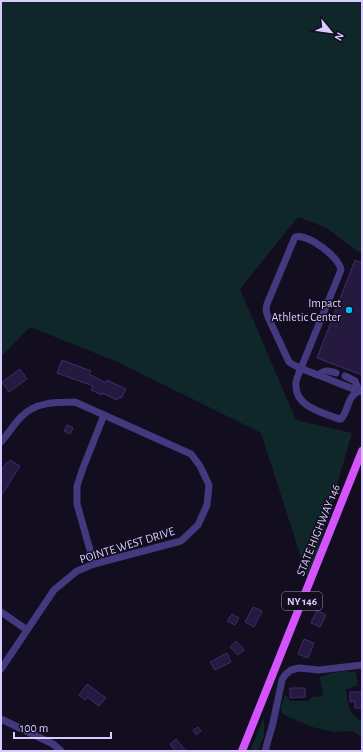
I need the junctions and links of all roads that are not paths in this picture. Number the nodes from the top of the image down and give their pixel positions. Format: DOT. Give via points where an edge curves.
graph roads {
  1 [pos="301,368"];
  2 [pos="336,373"];
  3 [pos="318,375"];
  4 [pos="345,376"];
  5 [pos="361,392"];
  6 [pos="104,416"];
  7 [pos="1,442"];
  8 [pos="362,451"];
  9 [pos="94,564"];
  10 [pos="1,612"];
  11 [pos="28,630"];
  12 [pos="362,665"];
  13 [pos="1,669"];
  14 [pos="1,719"];
  15 [pos="61,751"];
  16 [pos="242,751"];
  17 [pos="265,751"];
  1 -- 1 [label="street" via="289,362 266,310 292,240 298,236 318,244 341,270"];
  1 -- 3 [label="street"];
  1 -- 5 [label="street" via="296,391 300,400 308,407 339,419 343,416 351,397"];
  2 -- 3 [label="street" via="329,370"];
  3 -- 5 [label="street"];
  4 -- 5 [label="street" via="355,381"];
  6 -- 7 [label="street, POINTE WEST DRIVE" via="75,402 37,406 21,416"];
  6 -- 9 [label="street" via="77,486 76,504"];
  6 -- 9 [label="street, POINTE WEST DRIVE" via="191,454 209,485 207,505 198,525 181,541"];
  8 -- 16 [label="main road, STATE HIGHWAY 146 / NY 146"];
  9 -- 11 [label="street, POINTE WEST DRIVE" via="77,571 54,590"];
  10 -- 11 [label="street"];
  11 -- 13 [label="street, POINTE WEST DRIVE"];
  12 -- 17 [label="street" via="319,670 299,668 285,675"];
  14 -- 15 [label="street" via="53,744"];
}
